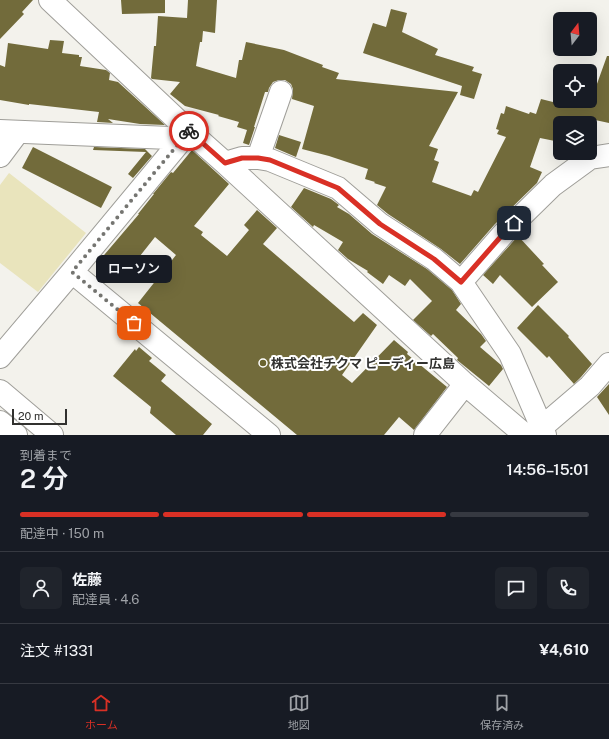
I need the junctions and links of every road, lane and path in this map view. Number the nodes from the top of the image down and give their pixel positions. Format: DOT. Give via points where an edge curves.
graph roads {
  1 [pos="50,0"];
  2 [pos="281,92"];
  3 [pos="189,131"];
  4 [pos="9,132"];
  5 [pos="609,155"];
  6 [pos="0,156"];
  7 [pos="258,158"];
  8 [pos="225,163"];
  9 [pos="72,272"];
  10 [pos="461,282"];
  11 [pos="0,357"];
  12 [pos="609,364"];
  13 [pos="465,384"];
  14 [pos="0,391"];
  15 [pos="0,422"];
  16 [pos="537,432"];
  17 [pos="16,435"];
  18 [pos="52,435"];
  19 [pos="269,435"];
  20 [pos="425,435"];
  1 -- 3 [label="street"];
  2 -- 7 [label="street"];
  3 -- 4 [label="street" via="170,138"];
  3 -- 8 [label="street"];
  3 -- 9 [label="street"];
  4 -- 6 [label="street"];
  5 -- 10 [label="street" via="590,158 553,185 504,233"];
  7 -- 8 [label="street" via="242,158"];
  7 -- 10 [label="street" via="270,160 338,188 380,224 434,259"];
  8 -- 13 [label="street"];
  9 -- 11 [label="street"];
  9 -- 19 [label="street"];
  10 -- 16 [label="street" via="510,354"];
  12 -- 16 [label="street" via="590,386"];
  13 -- 16 [label="street"];
  13 -- 20 [label="street"];
  14 -- 18 [label="street"];
  15 -- 17 [label="street"];
}
